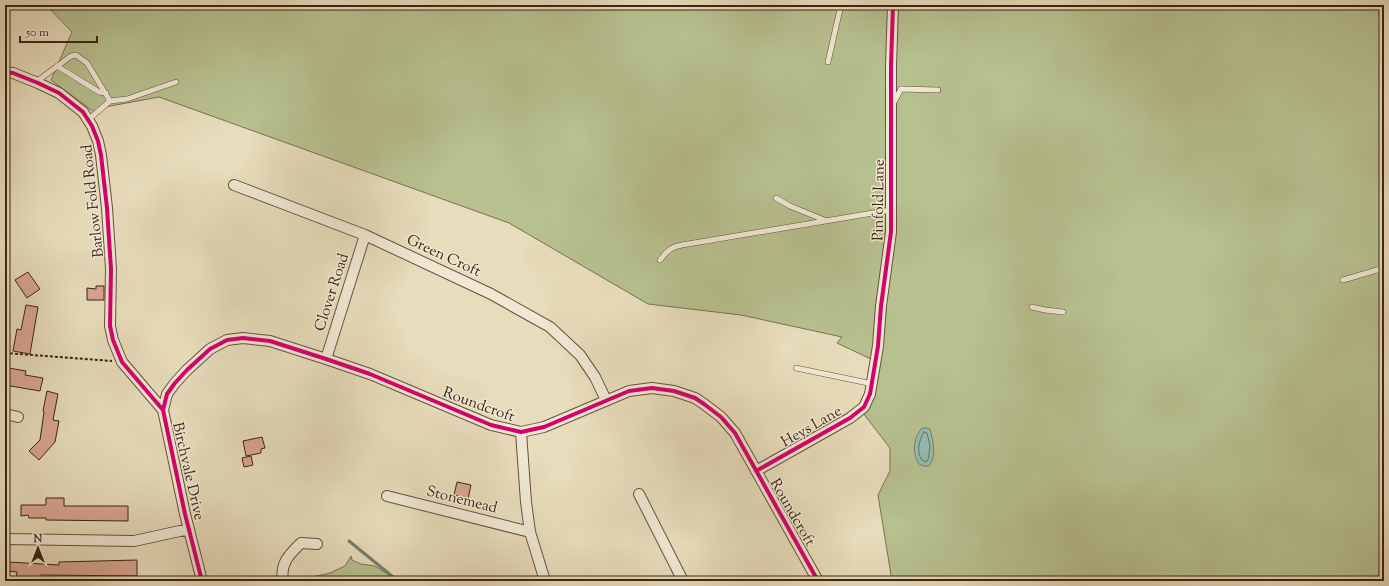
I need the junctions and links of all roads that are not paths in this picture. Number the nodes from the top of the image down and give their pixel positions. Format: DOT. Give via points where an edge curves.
graph roads {
  1 [pos="841,5"];
  2 [pos="894,5"];
  3 [pos="828,62"];
  4 [pos="57,66"];
  5 [pos="5,72"];
  6 [pos="36,82"];
  7 [pos="176,82"];
  8 [pos="938,90"];
  9 [pos="106,93"];
  10 [pos="110,101"];
  11 [pos="891,104"];
  12 [pos="86,116"];
  13 [pos="234,186"];
  14 [pos="776,198"];
  15 [pos="891,210"];
  16 [pos="825,221"];
  17 [pos="365,235"];
  18 [pos="660,260"];
  19 [pos="1384,268"];
  20 [pos="1343,280"];
  21 [pos="1032,307"];
  22 [pos="1063,312"];
  23 [pos="326,359"];
  24 [pos="122,362"];
  25 [pos="796,368"];
  26 [pos="872,389"];
  27 [pos="606,400"];
  28 [pos="163,410"];
  29 [pos="5,414"];
  30 [pos="18,417"];
  31 [pos="521,432"];
  32 [pos="756,471"];
  33 [pos="638,494"];
  34 [pos="387,496"];
  35 [pos="189,529"];
  36 [pos="530,532"];
  37 [pos="5,539"];
  38 [pos="318,544"];
  39 [pos="202,581"];
  40 [pos="283,581"];
  41 [pos="545,581"];
  42 [pos="683,581"];
  43 [pos="818,581"];
  1 -- 3 [label="lane"];
  2 -- 11 [label="street, Pinfold Lane"];
  4 -- 6 [label="lane"];
  4 -- 9 [label="lane" via="99,92"];
  4 -- 9 [label="lane" via="76,55 87,63"];
  5 -- 6 [label="street, Barlow Fold Road"];
  6 -- 12 [label="street, Barlow Fold Road" via="59,93"];
  7 -- 10 [label="lane" via="127,99"];
  8 -- 11 [label="lane" via="901,89"];
  9 -- 10 [label="lane"];
  10 -- 12 [label="lane"];
  11 -- 15 [label="street, Pinfold Lane"];
  12 -- 24 [label="street, Barlow Fold Road" via="98,141 101,155 111,269 110,326 112,340"];
  13 -- 17 [label="street, Green Croft"];
  14 -- 16 [label="lane"];
  15 -- 16 [label="lane"];
  15 -- 26 [label="street, Pinfold Lane" via="891,232"];
  16 -- 18 [label="lane" via="673,247"];
  17 -- 23 [label="street, Clover Road"];
  17 -- 27 [label="street, Green Croft" via="491,294 550,327 580,356 595,377"];
  19 -- 20 [label="lane"];
  21 -- 22 [label="lane"];
  23 -- 28 [label="street, Roundcroft" via="270,341 243,338 227,340 210,349 187,370 167,394"];
  23 -- 31 [label="street, Roundcroft" via="370,374 491,425"];
  24 -- 28 [label="street, Birchvale Drive"];
  25 -- 26 [label="lane"];
  26 -- 32 [label="street, Heys Lane" via="864,407 850,418"];
  27 -- 31 [label="street, Roundcroft" via="544,427"];
  27 -- 32 [label="street, Roundcroft" via="629,391 652,388 674,391 695,398 728,424"];
  28 -- 35 [label="street, Birchvale Drive"];
  29 -- 30 [label="street"];
  31 -- 36 [label="street"];
  32 -- 43 [label="street, Roundcroft"];
  33 -- 42 [label="street"];
  34 -- 36 [label="street, Stonemead"];
  35 -- 37 [label="street" via="134,541"];
  35 -- 39 [label="street, Birchvale Drive"];
  36 -- 41 [label="street"];
  38 -- 40 [label="street" via="301,543 286,558"];
}
